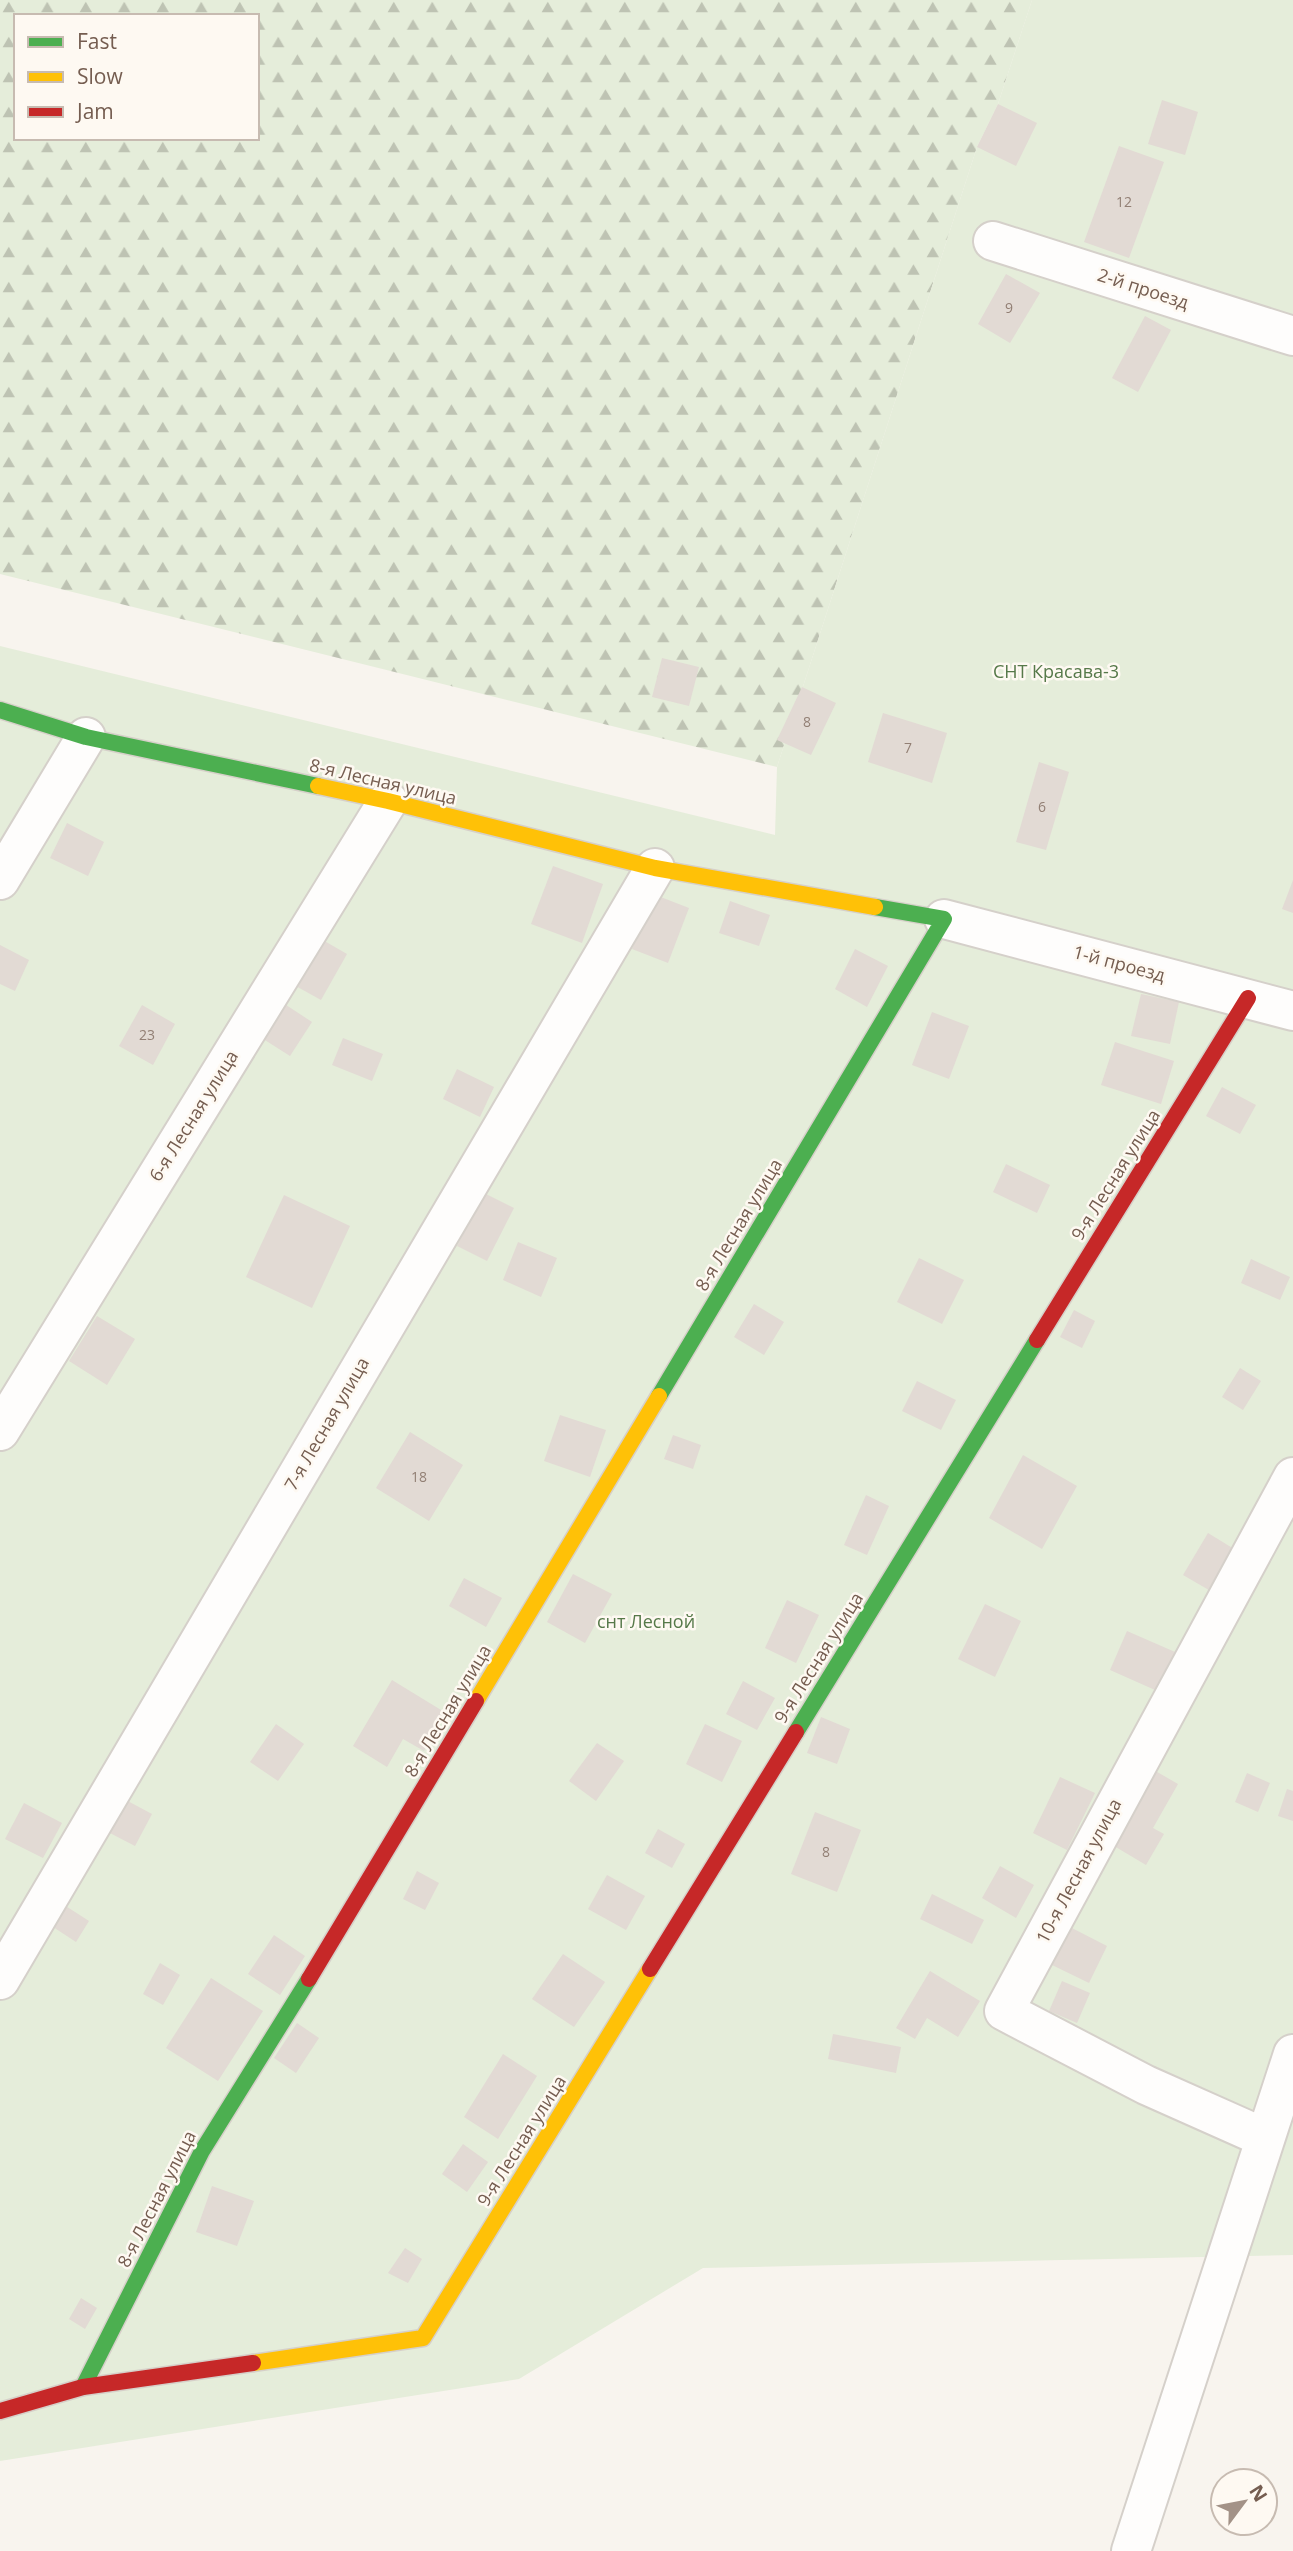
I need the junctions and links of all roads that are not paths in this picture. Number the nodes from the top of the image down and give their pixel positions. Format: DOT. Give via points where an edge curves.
graph roads {
  1 [pos="993,241"];
  2 [pos="1293,336"];
  3 [pos="0,710"];
  4 [pos="86,737"];
  5 [pos="388,801"];
  6 [pos="655,868"];
  7 [pos="0,880"];
  8 [pos="944,919"];
  9 [pos="1248,998"];
  10 [pos="1293,1011"];
  11 [pos="0,1431"];
  12 [pos="1293,1477"];
  13 [pos="0,1980"];
  14 [pos="1293,2053"];
  15 [pos="1265,2138"];
  16 [pos="83,2387"];
  17 [pos="0,2411"];
  18 [pos="1130,2551"];
  1 -- 2 [label="street, 2-й проезд"];
  3 -- 4 [label="street, 8-я Лесная улица"];
  4 -- 5 [label="street, 8-я Лесная улица"];
  4 -- 7 [label="street"];
  5 -- 6 [label="street, 8-я Лесная улица"];
  5 -- 11 [label="street, 6-я Лесная улица"];
  6 -- 8 [label="street, 8-я Лесная улица"];
  6 -- 13 [label="street, 7-я Лесная улица"];
  8 -- 9 [label="street, 1-й проезд"];
  8 -- 16 [label="street, 8-я Лесная улица" via="373,1874 202,2151"];
  9 -- 10 [label="street, 1-й проезд"];
  9 -- 16 [label="street, 9-я Лесная улица" via="423,2338"];
  12 -- 15 [label="street, 10-я Лесная улица" via="1004,2011 1146,2085"];
  14 -- 15 [label="street"];
  15 -- 18 [label="street"];
  16 -- 17 [label="street"];
}
